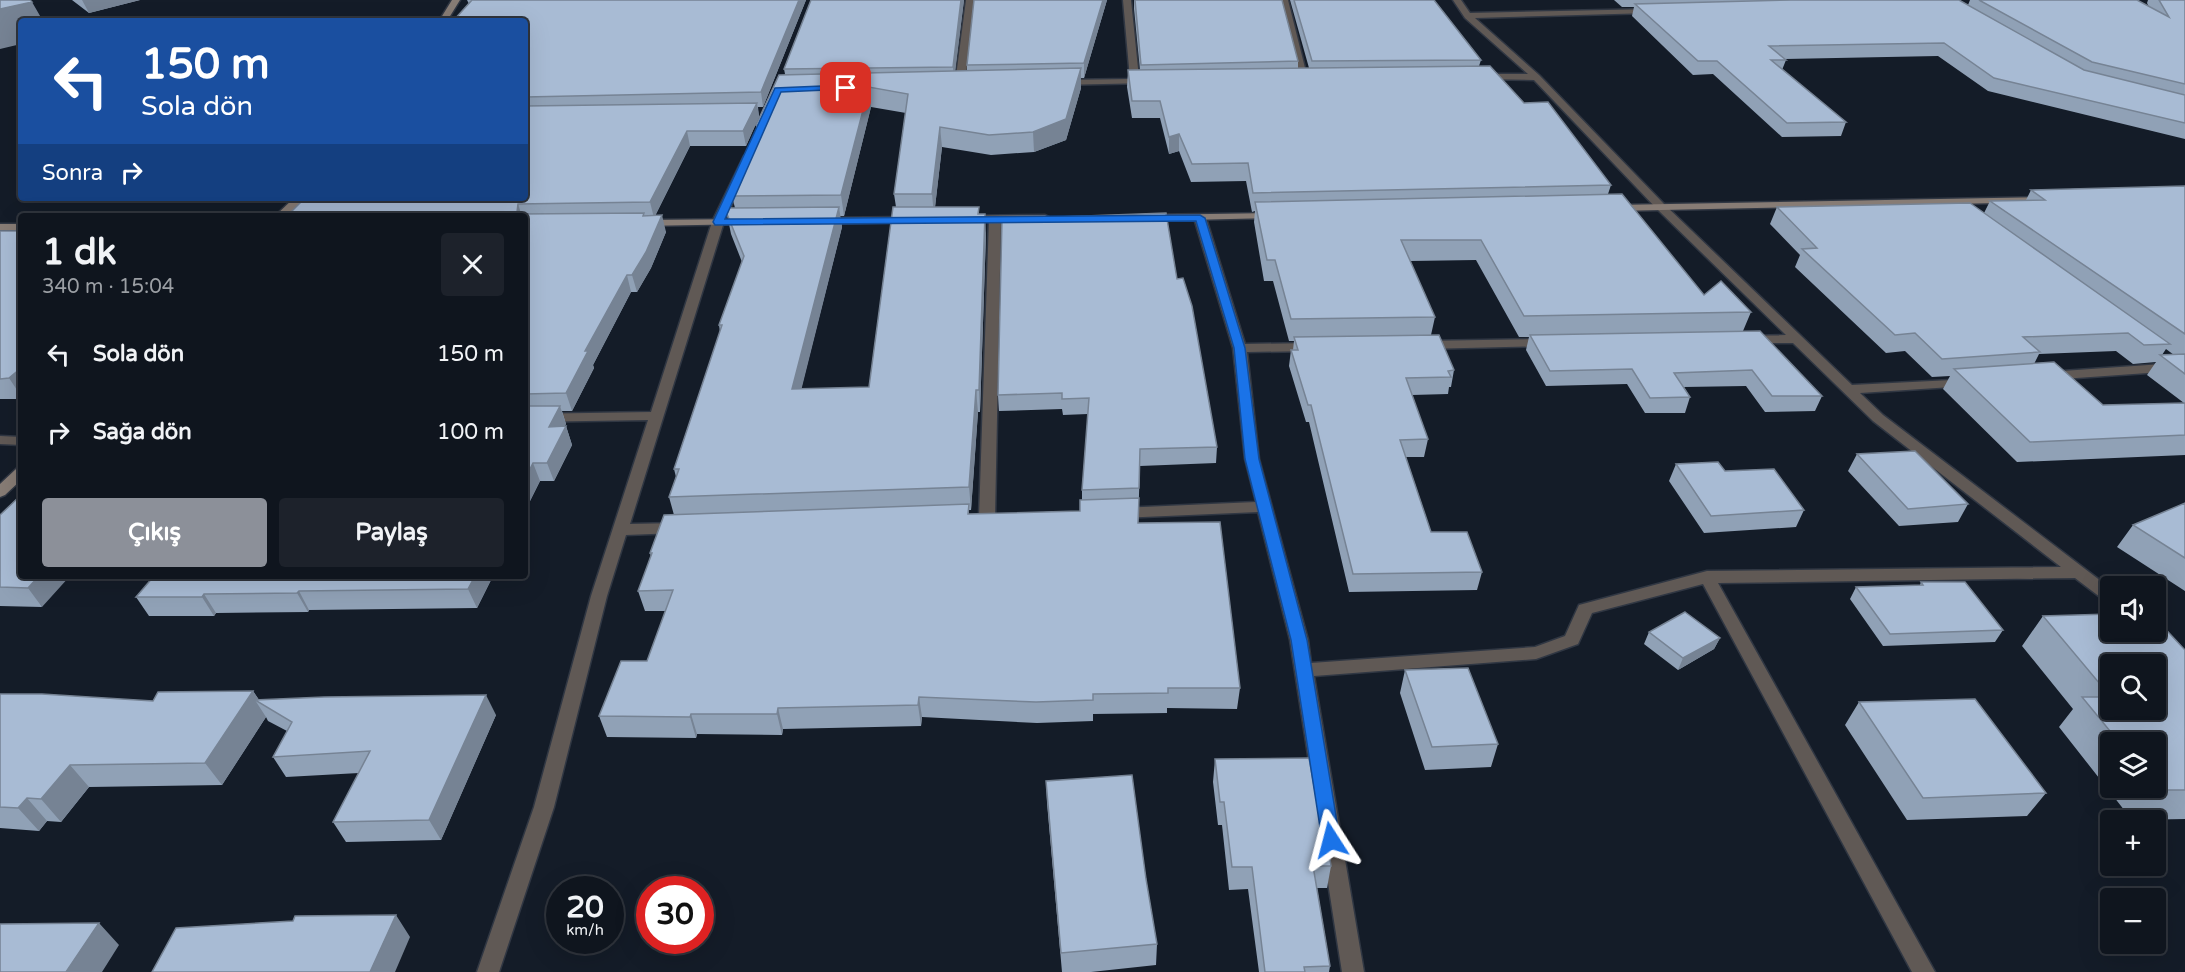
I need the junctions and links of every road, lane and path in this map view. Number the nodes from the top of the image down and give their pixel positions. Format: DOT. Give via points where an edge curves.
graph roads {
  1 [pos="456,0"];
  2 [pos="970,0"];
  3 [pos="1127,0"];
  4 [pos="1284,0"];
  5 [pos="1457,0"];
  6 [pos="1660,11"];
  7 [pos="1468,16"];
  8 [pos="445,18"];
  9 [pos="1536,76"];
  10 [pos="1467,77"];
  11 [pos="1305,78"];
  12 [pos="1317,78"];
  13 [pos="1294,79"];
  14 [pos="1158,81"];
  15 [pos="1135,82"];
  16 [pos="1053,83"];
  17 [pos="960,84"];
  18 [pos="972,84"];
  19 [pos="949,85"];
  20 [pos="755,142"];
  21 [pos="1945,200"];
  22 [pos="2053,200"];
  23 [pos="297,201"];
  24 [pos="1661,207"];
  25 [pos="1602,208"];
  26 [pos="284,213"];
  27 [pos="1965,214"];
  28 [pos="1282,216"];
  29 [pos="1052,218"];
  30 [pos="1131,218"];
  31 [pos="1200,218"];
  32 [pos="926,219"];
  33 [pos="960,219"];
  34 [pos="995,219"];
  35 [pos="810,221"];
  36 [pos="718,222"];
  37 [pos="764,222"];
  38 [pos="627,224"];
  39 [pos="0,226"];
  40 [pos="18,227"];
  41 [pos="1799,339"];
  42 [pos="1740,340"];
  43 [pos="1561,343"];
  44 [pos="1406,346"];
  45 [pos="1323,347"];
  46 [pos="1239,348"];
  47 [pos="2158,354"];
  48 [pos="2181,369"];
  49 [pos="2037,377"];
  50 [pos="1978,381"];
  51 [pos="1850,389"];
  52 [pos="657,417"];
  53 [pos="528,418"];
  54 [pos="0,440"];
  55 [pos="18,441"];
  56 [pos="18,475"];
  57 [pos="0,492"];
  58 [pos="1264,507"];
  59 [pos="1102,513"];
  60 [pos="986,518"];
  61 [pos="692,528"];
  62 [pos="621,530"];
  63 [pos="2080,572"];
  64 [pos="1707,577"];
  65 [pos="2100,588"];
  66 [pos="1304,670"];
  67 [pos="488,972"];
  68 [pos="1353,972"];
  69 [pos="1924,972"];
  1 -- 8 [label="street"];
  2 -- 17 [label="street"];
  3 -- 15 [label="street"];
  4 -- 11 [label="street"];
  5 -- 7 [label="street"];
  6 -- 7 [label="street"];
  7 -- 9 [label="street"];
  9 -- 10 [label="street"];
  9 -- 24 [label="street"];
  11 -- 12 [label="street"];
  11 -- 13 [label="street"];
  14 -- 15 [label="street"];
  15 -- 16 [label="street"];
  17 -- 18 [label="street"];
  17 -- 19 [label="street"];
  20 -- 36 [label="street"];
  21 -- 22 [label="street"];
  21 -- 24 [label="street"];
  21 -- 27 [label="street"];
  23 -- 26 [label="street"];
  24 -- 25 [label="street"];
  24 -- 41 [label="street"];
  28 -- 31 [label="street"];
  29 -- 34 [label="street"];
  30 -- 31 [label="street"];
  31 -- 46 [label="street"];
  32 -- 35 [label="street"];
  33 -- 34 [label="street"];
  34 -- 60 [label="street"];
  36 -- 37 [label="street"];
  36 -- 38 [label="street"];
  36 -- 52 [label="street"];
  39 -- 40 [label="street"];
  41 -- 42 [label="street"];
  41 -- 51 [label="street"];
  43 -- 44 [label="street"];
  45 -- 46 [label="street"];
  46 -- 58 [label="street" via="1252,459"];
  47 -- 48 [label="street"];
  48 -- 49 [label="street"];
  50 -- 51 [label="street"];
  51 -- 63 [label="street" via="1878,418"];
  52 -- 53 [label="street"];
  52 -- 62 [label="street"];
  54 -- 55 [label="street"];
  56 -- 57 [label="street"];
  58 -- 59 [label="street"];
  58 -- 66 [label="street"];
  61 -- 62 [label="street"];
  62 -- 67 [label="street" via="599,596 544,807"];
  63 -- 64 [label="street"];
  63 -- 65 [label="street"];
  64 -- 66 [label="street" via="1585,609 1572,640 1536,653"];
  64 -- 69 [label="street"];
  66 -- 68 [label="street"];
}
